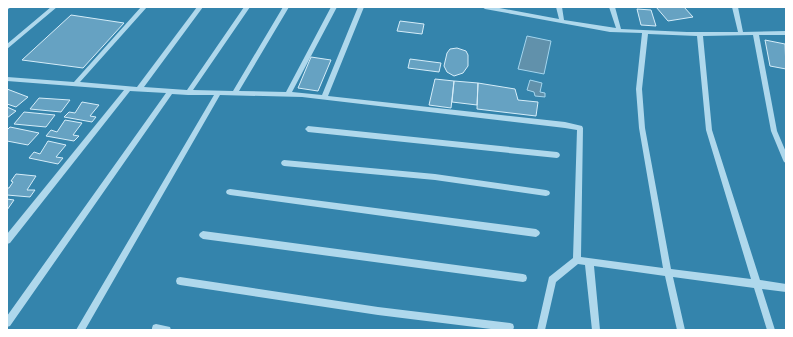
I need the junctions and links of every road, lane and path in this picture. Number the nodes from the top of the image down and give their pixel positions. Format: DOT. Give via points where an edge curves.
graph roads {
  1 [pos="54,7"];
  2 [pos="144,7"];
  3 [pos="200,7"];
  4 [pos="247,7"];
  5 [pos="286,7"];
  6 [pos="334,7"];
  7 [pos="361,7"];
  8 [pos="485,7"];
  9 [pos="521,7"];
  10 [pos="558,7"];
  11 [pos="612,7"];
  12 [pos="735,7"];
  13 [pos="522,14"];
  14 [pos="562,21"];
  15 [pos="619,31"];
  16 [pos="645,32"];
  17 [pos="786,33"];
  18 [pos="700,34"];
  19 [pos="741,34"];
  20 [pos="756,34"];
  21 [pos="7,47"];
  22 [pos="7,79"];
  23 [pos="76,83"];
  24 [pos="129,88"];
  25 [pos="139,89"];
  26 [pos="170,92"];
  27 [pos="188,93"];
  28 [pos="218,93"];
  29 [pos="234,94"];
  30 [pos="288,95"];
  31 [pos="324,98"];
  32 [pos="308,130"];
  33 [pos="557,155"];
  34 [pos="786,160"];
  35 [pos="284,163"];
  36 [pos="230,192"];
  37 [pos="546,193"];
  38 [pos="536,233"];
  39 [pos="203,235"];
  40 [pos="7,240"];
  41 [pos="577,260"];
  42 [pos="589,261"];
  43 [pos="668,272"];
  44 [pos="524,278"];
  45 [pos="180,281"];
  46 [pos="756,284"];
  47 [pos="786,288"];
  48 [pos="7,323"];
  49 [pos="457,326"];
  50 [pos="510,327"];
  51 [pos="156,328"];
  52 [pos="80,330"];
  53 [pos="167,330"];
  54 [pos="541,330"];
  55 [pos="596,330"];
  56 [pos="681,330"];
  57 [pos="771,330"];
  1 -- 21 [label="lane"];
  2 -- 23 [label="lane"];
  3 -- 25 [label="lane"];
  4 -- 27 [label="lane"];
  5 -- 29 [label="lane"];
  6 -- 30 [label="lane"];
  7 -- 31 [label="lane"];
  8 -- 13 [label="lane"];
  9 -- 13 [label="lane"];
  10 -- 14 [label="lane"];
  11 -- 15 [label="lane"];
  12 -- 19 [label="lane"];
  13 -- 14 [label="lane"];
  14 -- 15 [label="lane"];
  15 -- 16 [label="lane"];
  16 -- 18 [label="lane"];
  16 -- 43 [label="lane" via="639,89 642,128"];
  17 -- 20 [label="lane"];
  18 -- 19 [label="lane"];
  18 -- 46 [label="lane" via="709,130"];
  19 -- 20 [label="lane"];
  20 -- 34 [label="lane" via="774,131"];
  22 -- 23 [label="lane"];
  23 -- 24 [label="lane"];
  24 -- 25 [label="lane"];
  24 -- 40 [label="lane"];
  25 -- 26 [label="lane"];
  26 -- 27 [label="lane"];
  26 -- 48 [label="lane"];
  27 -- 28 [label="lane"];
  28 -- 29 [label="lane"];
  28 -- 52 [label="lane"];
  29 -- 30 [label="lane"];
  30 -- 31 [label="lane"];
  31 -- 41 [label="lane" via="565,124 580,128"];
  32 -- 33 [label="lane"];
  35 -- 37 [label="lane" via="435,177"];
  36 -- 38 [label="lane"];
  39 -- 44 [label="lane"];
  41 -- 42 [label="lane"];
  41 -- 54 [label="lane" via="552,280"];
  42 -- 43 [label="lane"];
  42 -- 55 [label="lane"];
  43 -- 46 [label="lane"];
  43 -- 56 [label="lane"];
  45 -- 49 [label="lane"];
  46 -- 47 [label="lane"];
  46 -- 57 [label="lane"];
  49 -- 50 [label="lane"];
  51 -- 53 [label="lane"];
}
